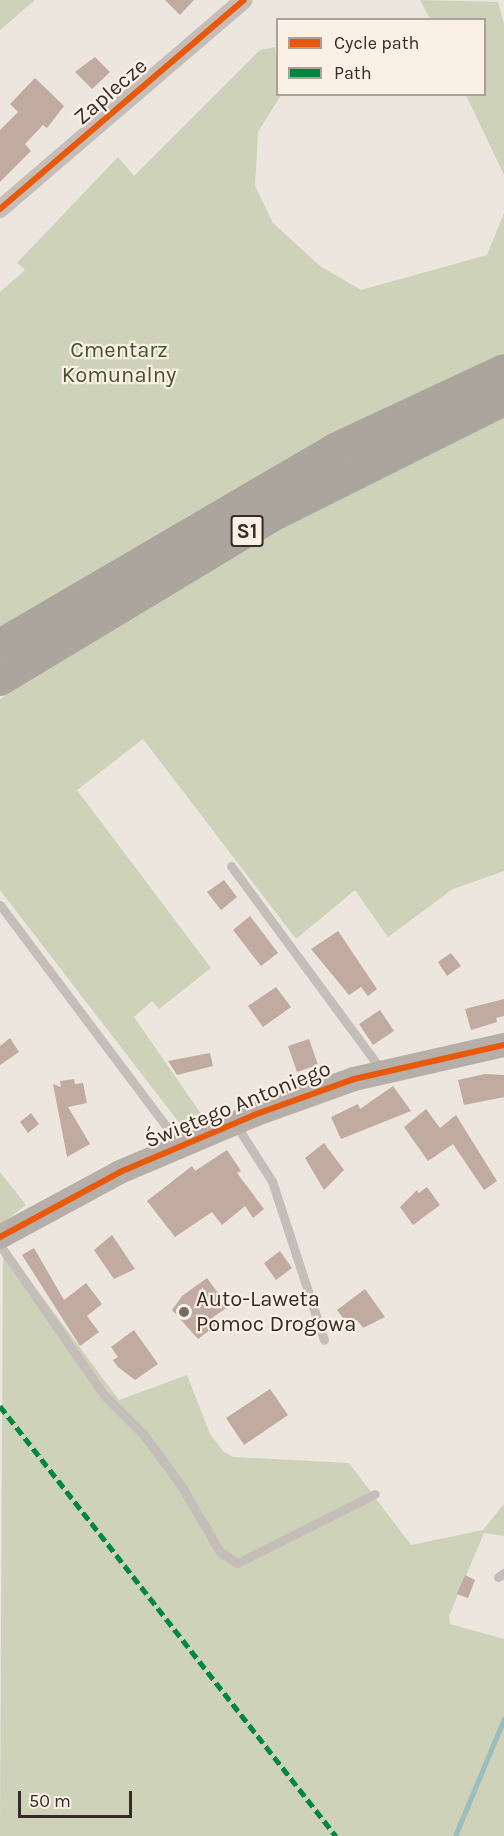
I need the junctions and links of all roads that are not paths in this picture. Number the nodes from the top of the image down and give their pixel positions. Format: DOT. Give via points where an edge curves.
graph roads {
  1 [pos="244,0"];
  2 [pos="0,209"];
  3 [pos="504,370"];
  4 [pos="504,400"];
  5 [pos="0,645"];
  6 [pos="0,680"];
  7 [pos="231,866"];
  8 [pos="0,905"];
  9 [pos="504,1045"];
  10 [pos="382,1071"];
  11 [pos="235,1122"];
  12 [pos="180,1145"];
  13 [pos="0,1237"];
  14 [pos="0,1245"];
  15 [pos="324,1340"];
  16 [pos="375,1494"];
  1 -- 2 [label="street, Zaplecze"];
  3 -- 5 [label="highway, S1" via="338,448"];
  4 -- 6 [label="highway, S1" via="272,516"];
  7 -- 10 [label="lane"];
  8 -- 12 [label="lane"];
  9 -- 10 [label="street, Świętego Antoniego"];
  10 -- 11 [label="street, Świętego Antoniego"];
  11 -- 12 [label="street, Świętego Antoniego"];
  11 -- 15 [label="lane" via="241,1140 272,1181"];
  12 -- 13 [label="street, Świętego Antoniego"];
  14 -- 16 [label="lane" via="104,1395 144,1435 182,1487 220,1552 237,1563"];
}
